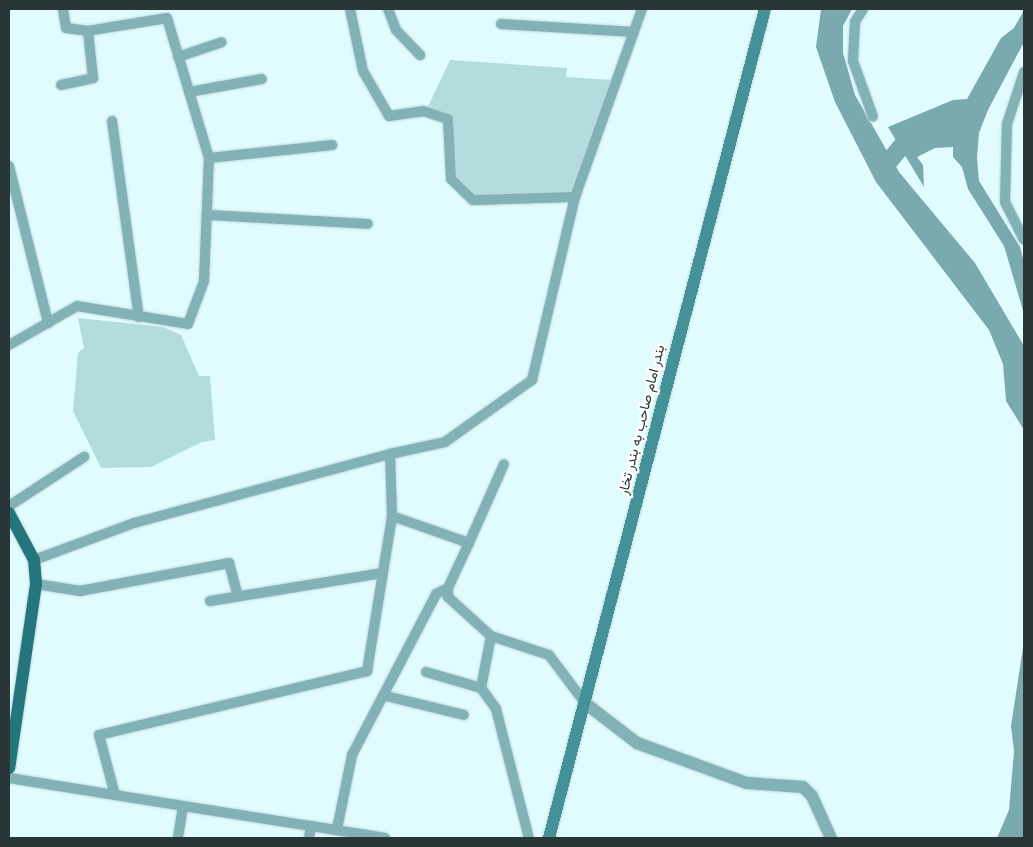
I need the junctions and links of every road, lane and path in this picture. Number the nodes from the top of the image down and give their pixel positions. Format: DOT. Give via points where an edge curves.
graph roads {
  1 [pos="63,9"];
  2 [pos="350,9"];
  3 [pos="388,9"];
  4 [pos="642,9"];
  5 [pos="765,9"];
  6 [pos="863,9"];
  7 [pos="167,13"];
  8 [pos="501,24"];
  9 [pos="88,31"];
  10 [pos="634,32"];
  11 [pos="222,42"];
  12 [pos="420,55"];
  13 [pos="178,57"];
  14 [pos="1024,72"];
  15 [pos="262,79"];
  16 [pos="61,86"];
  17 [pos="189,92"];
  18 [pos="873,117"];
  19 [pos="112,121"];
  20 [pos="332,145"];
  21 [pos="209,158"];
  22 [pos="9,166"];
  23 [pos="575,197"];
  24 [pos="209,215"];
  25 [pos="368,224"];
  26 [pos="1024,240"];
  27 [pos="140,317"];
  28 [pos="48,323"];
  29 [pos="9,345"];
  30 [pos="390,454"];
  31 [pos="84,457"];
  32 [pos="504,464"];
  33 [pos="9,506"];
  34 [pos="9,513"];
  35 [pos="392,516"];
  36 [pos="469,543"];
  37 [pos="34,560"];
  38 [pos="383,574"];
  39 [pos="36,584"];
  40 [pos="448,588"];
  41 [pos="238,596"];
  42 [pos="210,601"];
  43 [pos="491,636"];
  44 [pos="426,672"];
  45 [pos="481,688"];
  46 [pos="386,696"];
  47 [pos="585,703"];
  48 [pos="464,715"];
  49 [pos="10,752"];
  50 [pos="9,768"];
  51 [pos="9,778"];
  52 [pos="115,795"];
  53 [pos="183,806"];
  54 [pos="311,826"];
  55 [pos="337,829"];
  56 [pos="178,838"];
  57 [pos="309,838"];
  58 [pos="386,838"];
  59 [pos="529,838"];
  60 [pos="549,838"];
  61 [pos="831,838"];
  1 -- 9 [label="street" via="66,28"];
  2 -- 23 [label="street" via="363,71 388,116 423,111 448,119 451,179 473,200"];
  3 -- 12 [label="street" via="396,30"];
  4 -- 10 [label="street"];
  5 -- 47 [label="main road, بندر امام صاحب به بندر تخار"];
  6 -- 18 [label="street" via="855,22 853,61"];
  7 -- 9 [label="street"];
  7 -- 13 [label="street"];
  8 -- 10 [label="street"];
  9 -- 16 [label="street" via="93,78"];
  10 -- 23 [label="street"];
  11 -- 13 [label="street"];
  13 -- 17 [label="street"];
  14 -- 26 [label="street" via="1007,124 1005,202"];
  15 -- 17 [label="street"];
  17 -- 21 [label="street"];
  19 -- 27 [label="street"];
  20 -- 21 [label="street"];
  21 -- 24 [label="street"];
  22 -- 28 [label="street"];
  23 -- 30 [label="street" via="532,380 445,442"];
  24 -- 25 [label="street"];
  24 -- 27 [label="street" via="204,281 189,322"];
  27 -- 28 [label="street" via="77,306"];
  28 -- 29 [label="street"];
  30 -- 35 [label="street"];
  30 -- 37 [label="street" via="134,523"];
  31 -- 33 [label="street"];
  32 -- 36 [label="street"];
  34 -- 37 [label="main road"];
  35 -- 36 [label="street"];
  35 -- 38 [label="street"];
  36 -- 40 [label="street"];
  37 -- 39 [label="main road"];
  38 -- 41 [label="street"];
  38 -- 52 [label="street" via="367,671 100,735"];
  39 -- 41 [label="street" via="80,591 229,563"];
  39 -- 49 [label="main road"];
  40 -- 43 [label="street" via="448,598"];
  40 -- 46 [label="street" via="436,594"];
  41 -- 42 [label="street"];
  43 -- 45 [label="street"];
  43 -- 47 [label="street" via="549,655"];
  44 -- 45 [label="street"];
  45 -- 59 [label="street" via="499,717"];
  46 -- 48 [label="street"];
  46 -- 55 [label="street" via="352,755"];
  47 -- 60 [label="main road, بندر امام صاحب به بندر تخار"];
  47 -- 61 [label="street" via="637,743 746,783 803,787 812,796"];
  49 -- 50 [label="main road"];
  51 -- 52 [label="street"];
  52 -- 53 [label="street"];
  53 -- 54 [label="street"];
  53 -- 56 [label="street"];
  54 -- 55 [label="street"];
  54 -- 57 [label="street"];
  55 -- 58 [label="street"];
}
